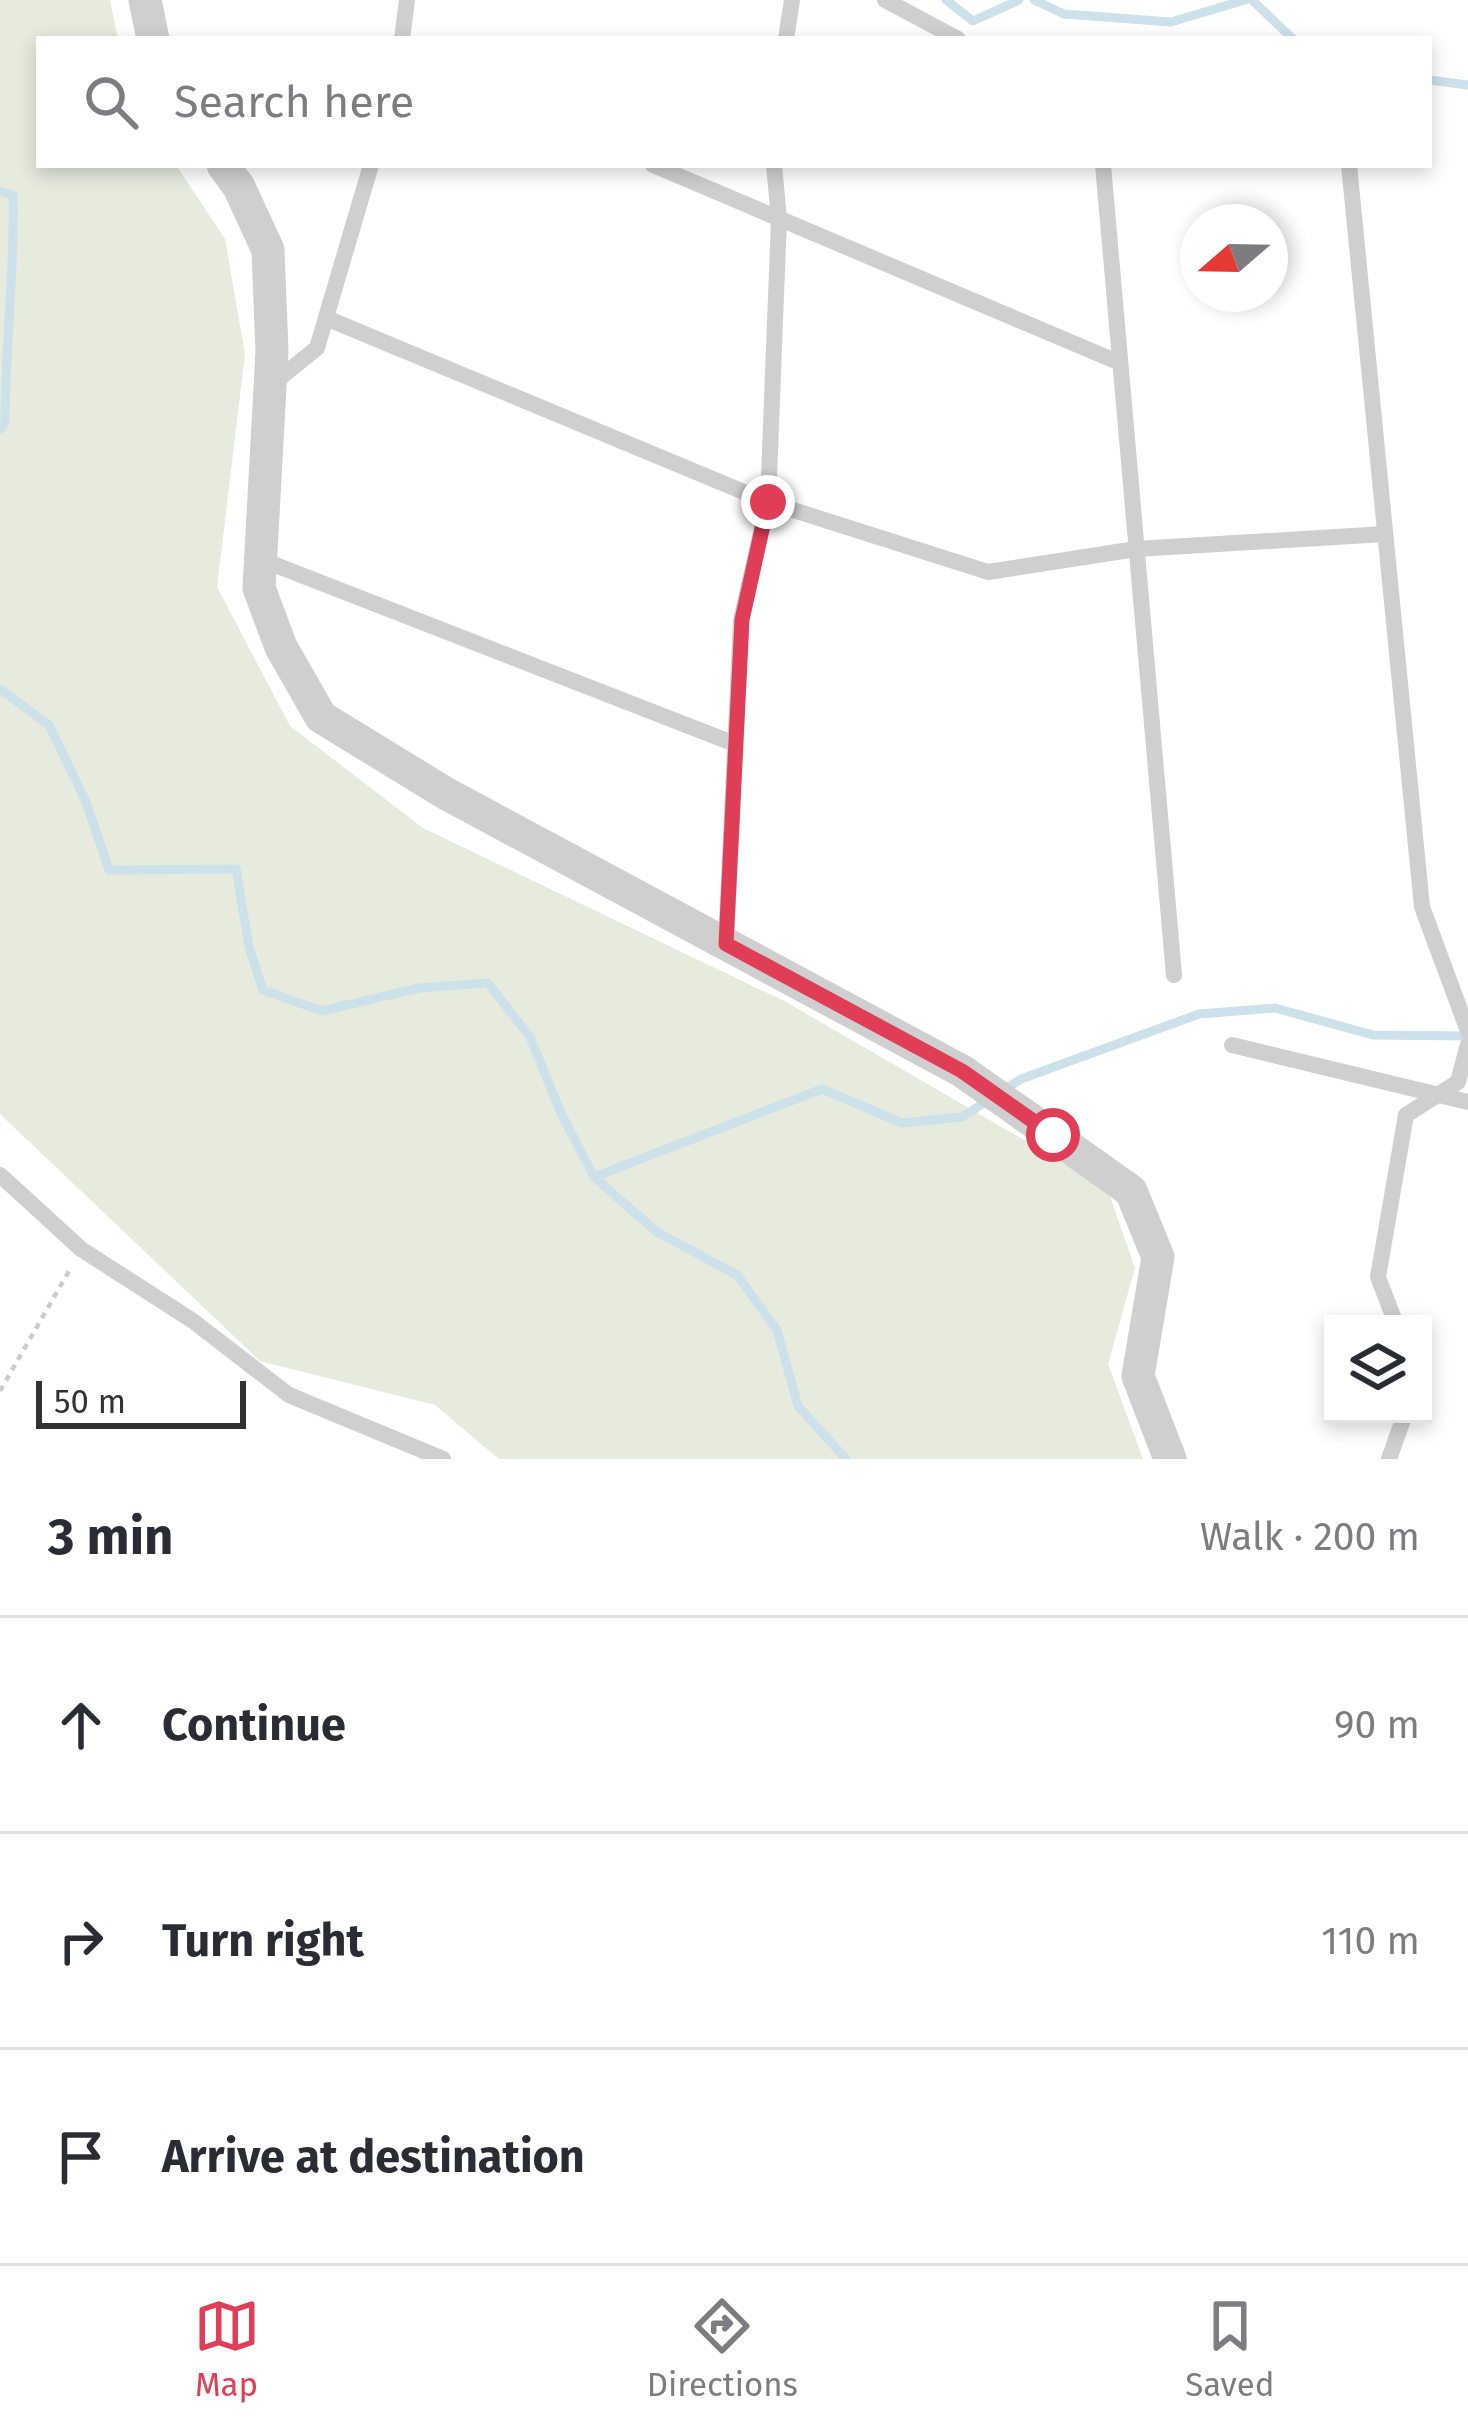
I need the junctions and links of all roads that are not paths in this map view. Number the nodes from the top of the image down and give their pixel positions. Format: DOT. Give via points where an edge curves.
graph roads {
  1 [pos="145,0"];
  2 [pos="407,0"];
  3 [pos="792,0"];
  4 [pos="885,0"];
  5 [pos="152,36"];
  6 [pos="402,36"];
  7 [pos="786,36"];
  8 [pos="952,36"];
  9 [pos="225,168"];
  10 [pos="370,168"];
  11 [pos="660,168"];
  12 [pos="774,168"];
  13 [pos="1102,168"];
  14 [pos="1349,168"];
  15 [pos="779,219"];
  16 [pos="326,318"];
  17 [pos="1120,362"];
  18 [pos="270,386"];
  19 [pos="768,502"];
  20 [pos="1385,534"];
  21 [pos="1136,549"];
  22 [pos="260,559"];
  23 [pos="735,744"];
  24 [pos="726,944"];
  25 [pos="1174,975"];
  26 [pos="1468,1031"];
  27 [pos="1468,1044"];
  28 [pos="1232,1045"];
  29 [pos="1437,1095"];
  30 [pos="1468,1102"];
  31 [pos="0,1175"];
  32 [pos="1393,1315"];
  33 [pos="1403,1423"];
  34 [pos="443,1459"];
  35 [pos="1170,1459"];
  36 [pos="1389,1459"];
  1 -- 5 [label="street"];
  2 -- 6 [label="lane"];
  3 -- 7 [label="lane"];
  4 -- 8 [label="lane"];
  9 -- 18 [label="street" via="268,250"];
  10 -- 16 [label="lane"];
  11 -- 15 [label="lane"];
  12 -- 15 [label="lane"];
  13 -- 17 [label="lane"];
  14 -- 20 [label="lane"];
  15 -- 17 [label="lane"];
  15 -- 19 [label="lane"];
  16 -- 18 [label="lane" via="317,348"];
  16 -- 19 [label="lane"];
  17 -- 21 [label="lane"];
  18 -- 22 [label="street"];
  19 -- 21 [label="lane" via="988,572"];
  19 -- 23 [label="lane" via="742,620"];
  20 -- 21 [label="lane"];
  20 -- 26 [label="lane" via="1422,907"];
  21 -- 25 [label="lane"];
  22 -- 23 [label="lane"];
  22 -- 24 [label="street" via="259,587 280,647 321,717"];
  23 -- 24 [label="lane"];
  24 -- 35 [label="street" via="962,1071 1131,1191 1158,1257 1138,1376"];
  27 -- 29 [label="lane" via="1458,1082"];
  28 -- 29 [label="lane"];
  29 -- 30 [label="lane"];
  29 -- 32 [label="lane" via="1406,1115 1378,1276"];
  31 -- 34 [label="lane" via="81,1249 289,1395"];
  33 -- 36 [label="lane"];
}
